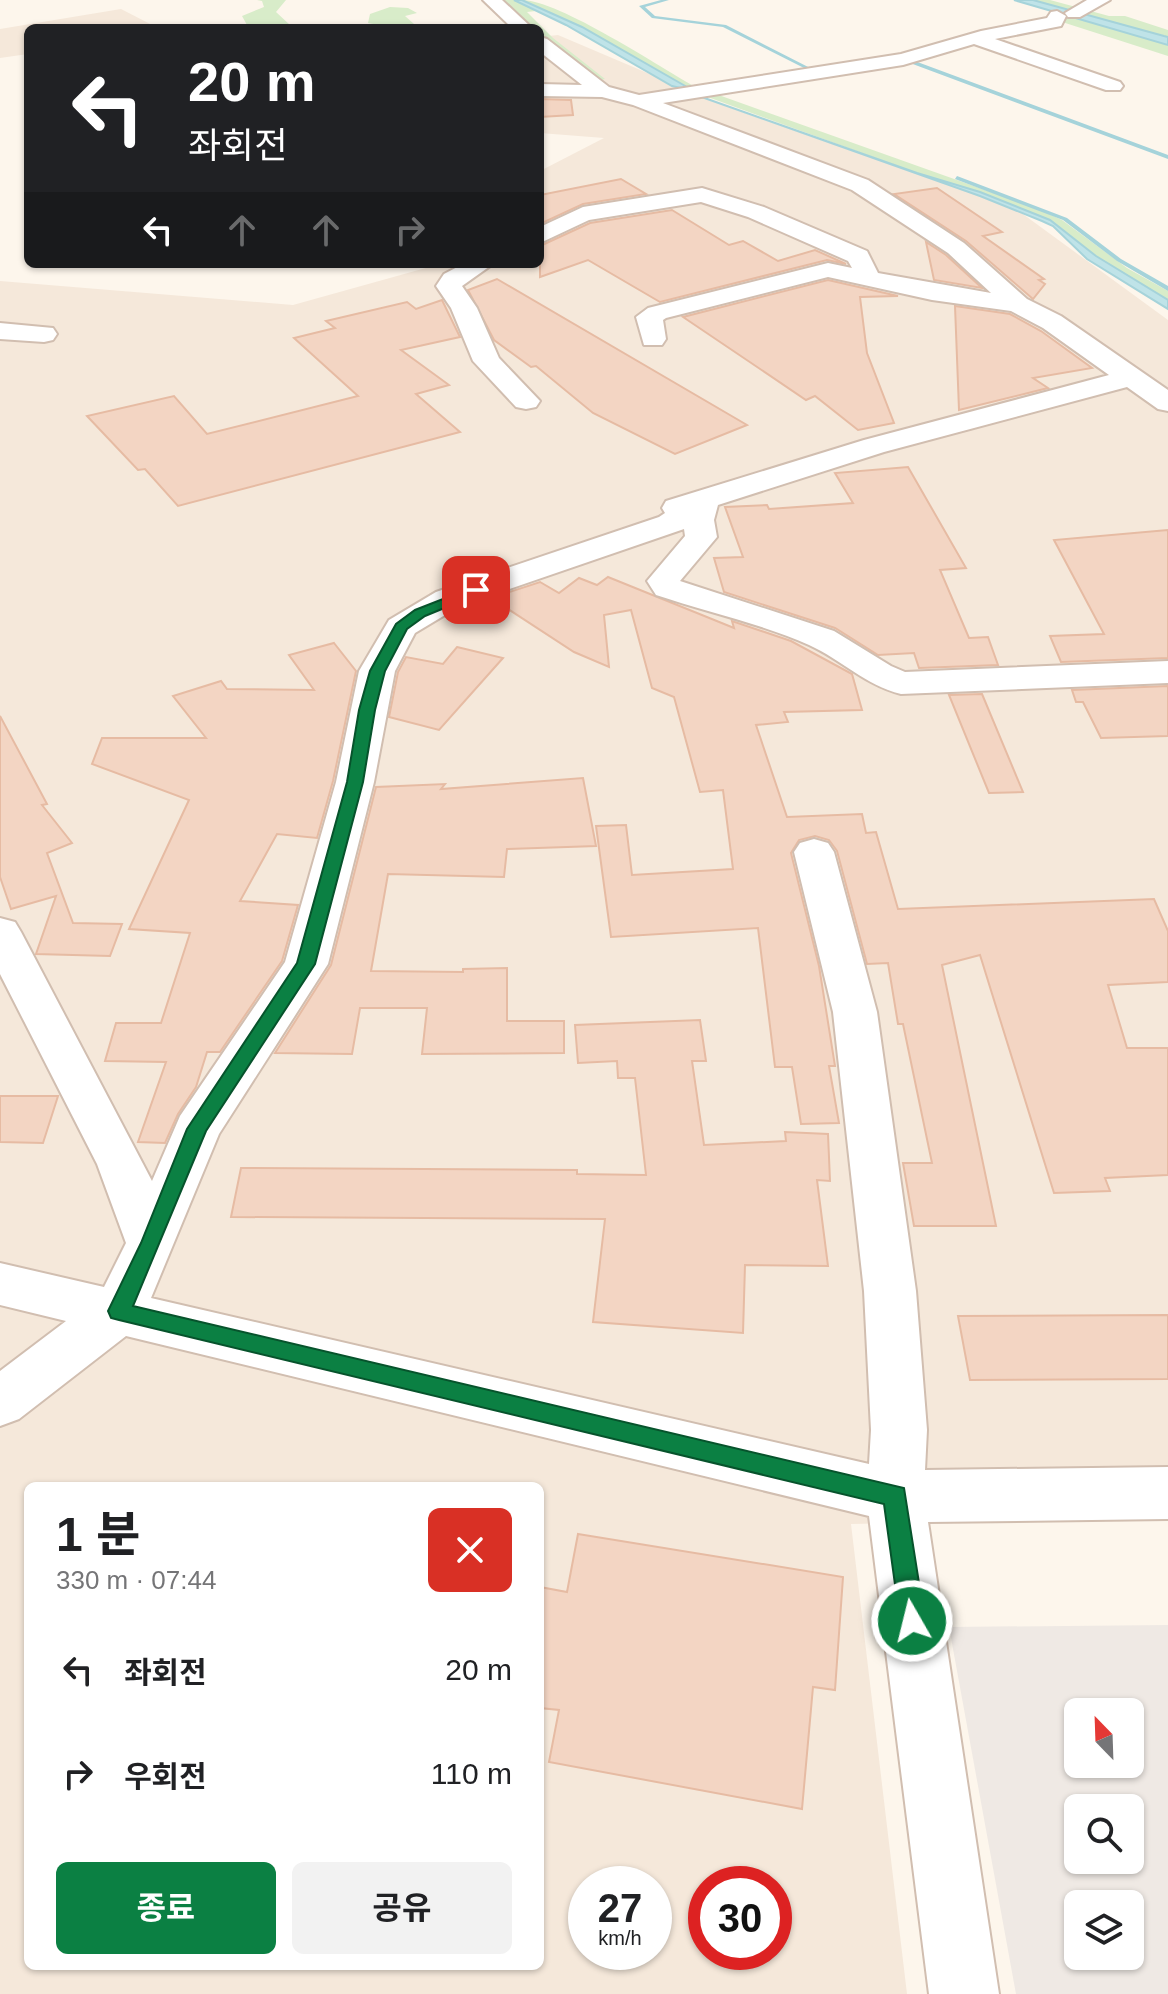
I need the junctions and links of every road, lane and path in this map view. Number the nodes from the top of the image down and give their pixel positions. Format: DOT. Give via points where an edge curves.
graph roads {
  1 [pos="492,0"];
  2 [pos="1101,0"];
  3 [pos="519,24"];
  4 [pos="974,38"];
  5 [pos="544,46"];
  6 [pos="1113,86"];
  7 [pos="544,90"];
  8 [pos="602,91"];
  9 [pos="640,101"];
  10 [pos="544,234"];
  11 [pos="474,268"];
  12 [pos="870,278"];
  13 [pos="1018,304"];
  14 [pos="0,331"];
  15 [pos="44,334"];
  16 [pos="653,339"];
  17 [pos="1128,378"];
  18 [pos="526,401"];
  19 [pos="1168,403"];
  20 [pos="705,499"];
  21 [pos="650,517"];
  22 [pos="1168,672"];
  23 [pos="814,852"];
  24 [pos="0,932"];
  25 [pos="151,1243"];
  26 [pos="0,1284"];
  27 [pos="119,1311"];
  28 [pos="0,1402"];
  29 [pos="1168,1493"];
  30 [pos="895,1496"];
  31 [pos="964,1994"];
  1 -- 3 [label="street"];
  2 -- 4 [label="street" via="1055,22"];
  4 -- 6 [label="street"];
  4 -- 9 [label="street" via="903,59"];
  5 -- 8 [label="street"];
  7 -- 8 [label="street"];
  8 -- 9 [label="street"];
  9 -- 13 [label="street" via="860,185 956,248"];
  10 -- 12 [label="street" via="583,214 702,195 858,256"];
  11 -- 18 [label="street" via="449,286 487,361"];
  12 -- 13 [label="street"];
  12 -- 16 [label="street" via="828,270 657,313 649,317"];
  13 -- 17 [label="street" via="1052,322"];
  14 -- 15 [label="street"];
  17 -- 19 [label="street"];
  17 -- 20 [label="street" via="874,446"];
  20 -- 21 [label="street"];
  20 -- 22 [label="street" via="698,520 701,537 663,581 668,588 822,638 901,683"];
  20 -- 25 [label="street" via="670,524 448,599 401,627 377,671 355,782 306,964 197,1129"];
  23 -- 30 [label="street" via="855,1012 888,1275 899,1430"];
  24 -- 25 [label="street" via="121,1164"];
  25 -- 27 [label="street"];
  26 -- 27 [label="street"];
  27 -- 28 [label="street"];
  27 -- 30 [label="street"];
  29 -- 30 [label="street"];
  30 -- 31 [label="street"];
}
